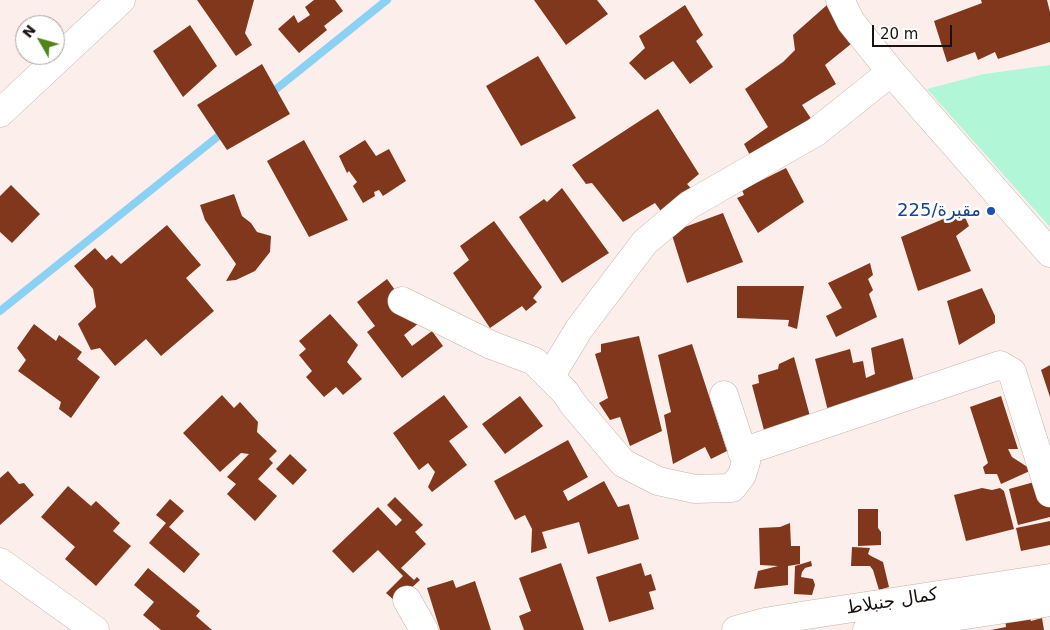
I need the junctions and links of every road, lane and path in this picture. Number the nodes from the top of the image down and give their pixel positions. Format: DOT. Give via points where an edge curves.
graph roads {
  1 [pos="121,0"];
  2 [pos="842,0"];
  3 [pos="891,72"];
  4 [pos="0,113"];
  5 [pos="1050,253"];
  6 [pos="402,300"];
  7 [pos="550,376"];
  8 [pos="724,395"];
  9 [pos="742,452"];
  10 [pos="1050,494"];
  11 [pos="0,562"];
  12 [pos="1050,578"];
  13 [pos="407,600"];
  14 [pos="1050,602"];
  15 [pos="95,630"];
  16 [pos="424,630"];
  17 [pos="736,630"];
  18 [pos="867,630"];
  1 -- 4 [label="street"];
  2 -- 3 [label="street" via="852,22"];
  3 -- 5 [label="street"];
  3 -- 7 [label="street" via="816,132 689,205 645,242 579,329"];
  6 -- 7 [label="street" via="491,345 534,361"];
  7 -- 9 [label="street" via="623,463 658,481 695,489 732,488 746,462"];
  8 -- 9 [label="street"];
  9 -- 10 [label="street" via="1000,365 1012,372"];
  11 -- 15 [label="street"];
  12 -- 17 [label="street, كمال جنبلاط" via="807,615"];
  13 -- 16 [label="street"];
  14 -- 18 [label="street, كمال جنبلاط"];
}
